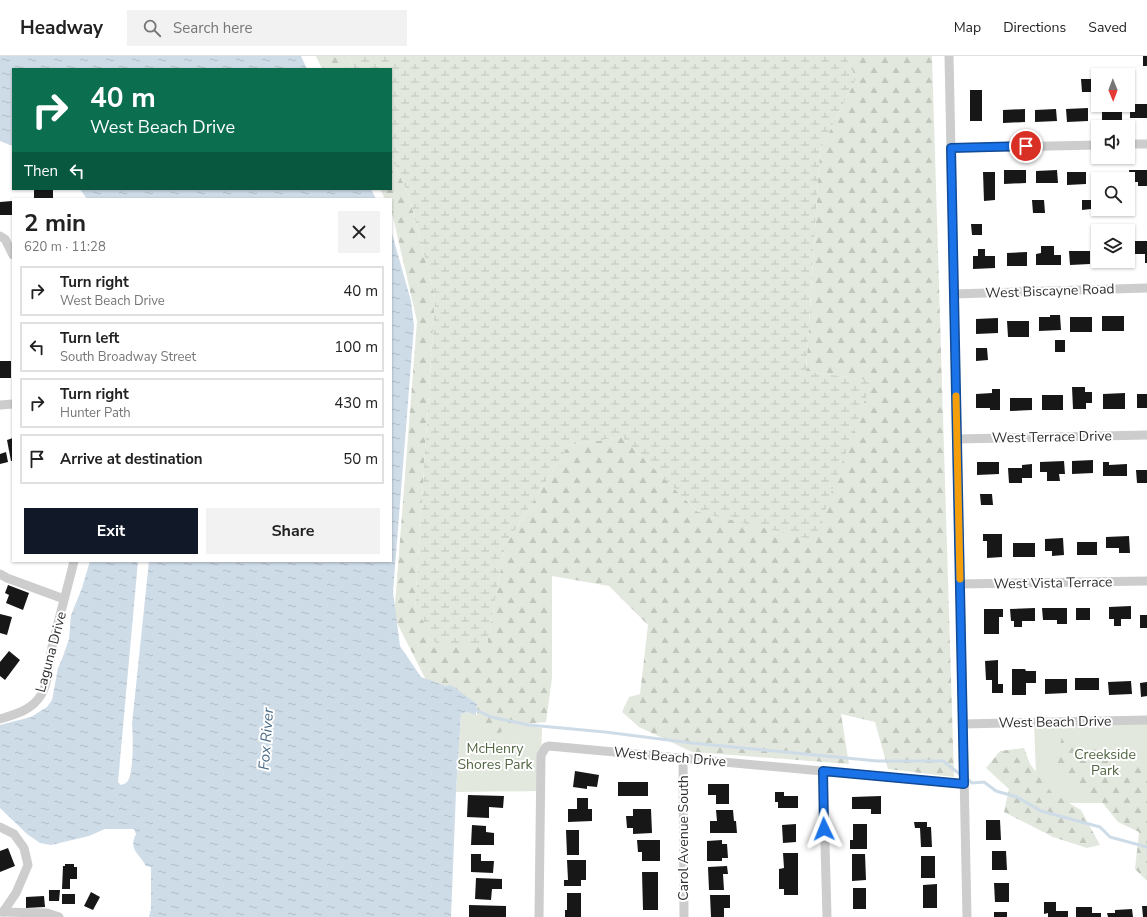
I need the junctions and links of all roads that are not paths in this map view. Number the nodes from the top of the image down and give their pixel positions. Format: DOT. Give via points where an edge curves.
graph roads {
  1 [pos="949,56"];
  2 [pos="1135,144"];
  3 [pos="1147,144"];
  4 [pos="1091,145"];
  5 [pos="951,148"];
  6 [pos="0,236"];
  7 [pos="12,253"];
  8 [pos="1147,288"];
  9 [pos="954,294"];
  10 [pos="12,404"];
  11 [pos="0,405"];
  12 [pos="1147,435"];
  13 [pos="957,439"];
  14 [pos="74,562"];
  15 [pos="0,574"];
  16 [pos="1147,581"];
  17 [pos="960,584"];
  18 [pos="64,599"];
  19 [pos="0,719"];
  20 [pos="1147,720"];
  21 [pos="963,724"];
  22 [pos="683,758"];
  23 [pos="823,771"];
  24 [pos="964,784"];
  25 [pos="0,827"];
  26 [pos="2,912"];
  27 [pos="59,917"];
  28 [pos="539,917"];
  29 [pos="684,917"];
  30 [pos="827,917"];
  31 [pos="967,917"];
  1 -- 5 [label="street"];
  2 -- 3 [label="street"];
  4 -- 5 [label="street"];
  5 -- 9 [label="street"];
  6 -- 7 [label="street"];
  8 -- 9 [label="street, West Biscayne Road"];
  9 -- 13 [label="street"];
  10 -- 11 [label="street"];
  12 -- 13 [label="street, West Terrace Drive"];
  13 -- 17 [label="street"];
  14 -- 18 [label="street, Laguna Drive"];
  15 -- 18 [label="street"];
  16 -- 17 [label="street, West Vista Terrace"];
  17 -- 21 [label="street"];
  18 -- 19 [label="street, Laguna Drive" via="42,694 22,713"];
  20 -- 21 [label="street, West Beach Drive"];
  21 -- 24 [label="street"];
  22 -- 23 [label="street, West Beach Drive"];
  22 -- 28 [label="street, West Beach Drive" via="546,747 541,755"];
  22 -- 29 [label="street, Carol Avenue South"];
  23 -- 24 [label="street, West Beach Drive"];
  23 -- 30 [label="street"];
  24 -- 31 [label="street"];
  25 -- 26 [label="street" via="14,834 24,848 28,865 16,893"];
  26 -- 27 [label="street" via="47,913"];
}
